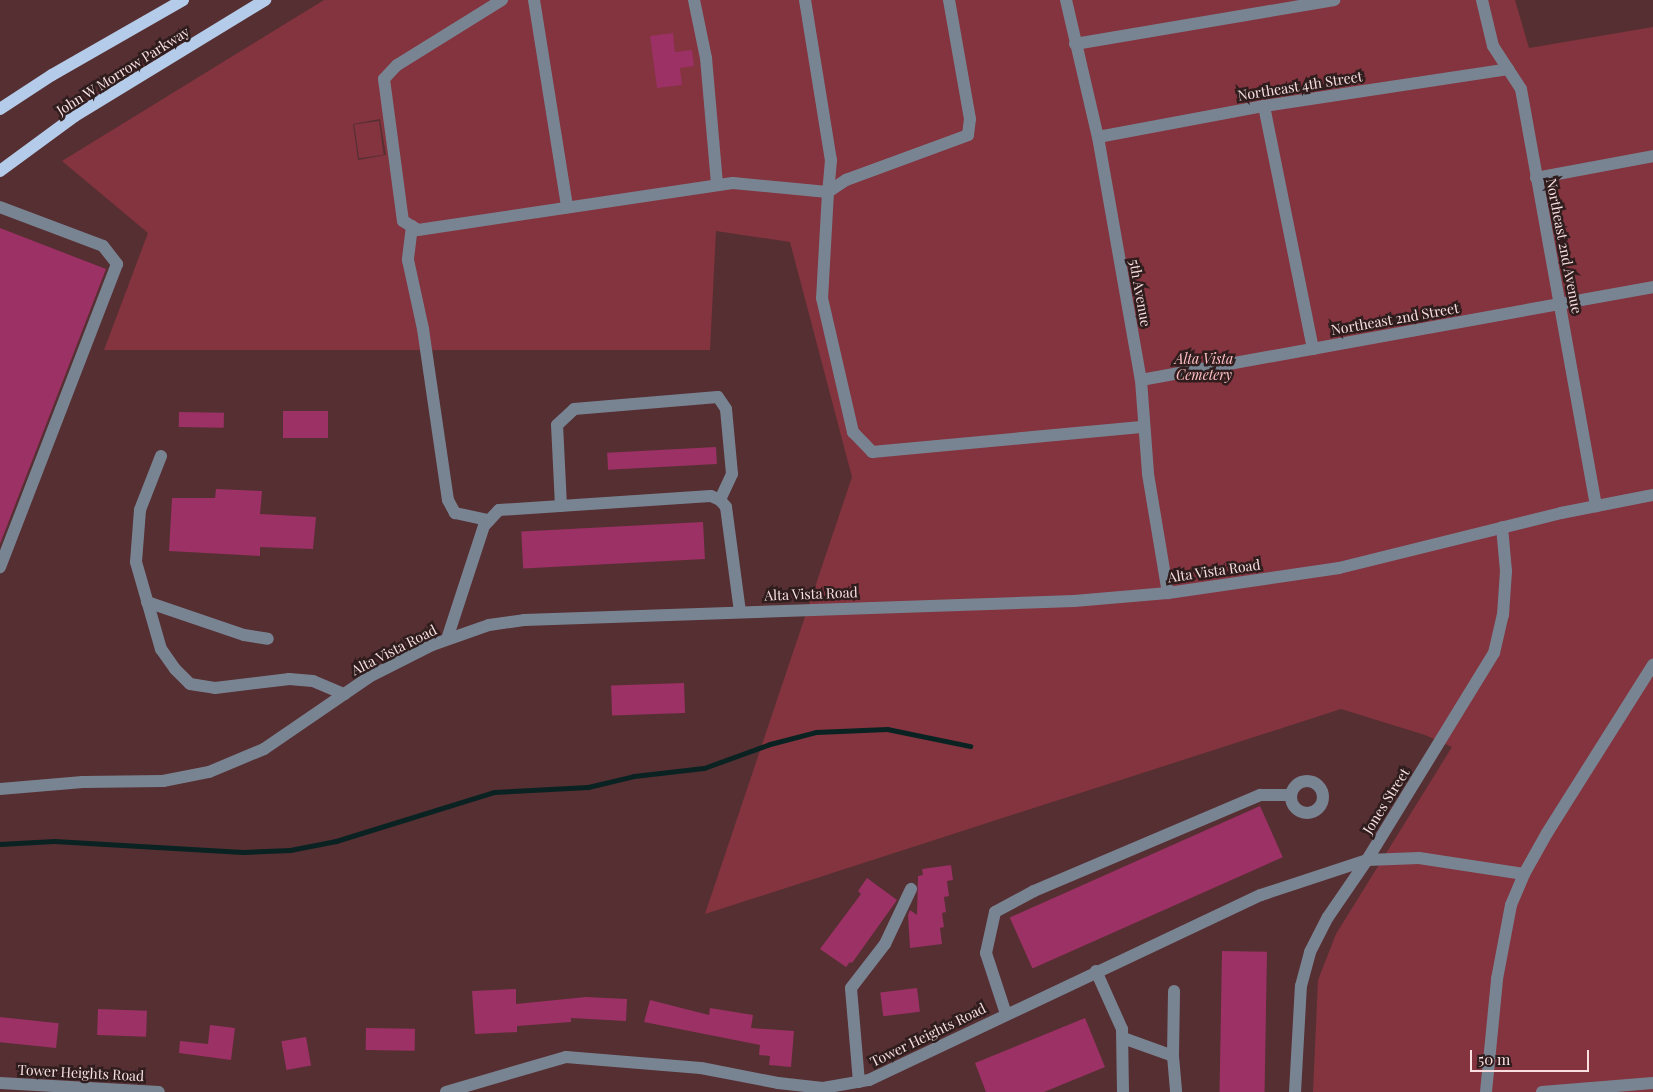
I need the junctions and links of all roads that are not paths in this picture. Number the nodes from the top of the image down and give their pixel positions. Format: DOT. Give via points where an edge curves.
graph roads {
  1 [pos="183,0"];
  2 [pos="265,0"];
  3 [pos="502,0"];
  4 [pos="534,0"];
  5 [pos="694,0"];
  6 [pos="805,0"];
  7 [pos="949,0"];
  8 [pos="1066,0"];
  9 [pos="1334,0"];
  10 [pos="1482,0"];
  11 [pos="1075,44"];
  12 [pos="1508,69"];
  13 [pos="1264,106"];
  14 [pos="0,109"];
  15 [pos="1098,137"];
  16 [pos="1653,156"];
  17 [pos="0,171"];
  18 [pos="1536,178"];
  19 [pos="718,185"];
  20 [pos="828,192"];
  21 [pos="0,207"];
  22 [pos="567,207"];
  23 [pos="412,226"];
  24 [pos="1653,287"];
  25 [pos="1559,305"];
  26 [pos="1313,349"];
  27 [pos="1141,380"];
  28 [pos="1144,427"];
  29 [pos="161,456"];
  30 [pos="1653,495"];
  31 [pos="720,500"];
  32 [pos="561,506"];
  33 [pos="1596,506"];
  34 [pos="489,520"];
  35 [pos="1502,527"];
  36 [pos="0,567"];
  37 [pos="1168,593"];
  38 [pos="147,602"];
  39 [pos="740,612"];
  40 [pos="268,639"];
  41 [pos="447,639"];
  42 [pos="1653,665"];
  43 [pos="344,694"];
  44 [pos="0,789"];
  45 [pos="1290,795"];
  46 [pos="1367,860"];
  47 [pos="1524,874"];
  48 [pos="911,889"];
  49 [pos="1096,971"];
  50 [pos="1174,991"];
  51 [pos="1006,1014"];
  52 [pos="1123,1038"];
  53 [pos="1173,1056"];
  54 [pos="859,1082"];
  55 [pos="0,1083"];
  56 [pos="1653,1083"];
  57 [pos="159,1092"];
  58 [pos="446,1092"];
  59 [pos="1123,1092"];
  60 [pos="1176,1092"];
  61 [pos="1295,1092"];
  62 [pos="1486,1092"];
  63 [pos="1542,1092"];
  1 -- 14 [label="main road" via="52,75"];
  2 -- 17 [label="main road, John W Morrow Parkway" via="75,116"];
  3 -- 23 [label="street" via="398,65 384,79 403,221"];
  4 -- 22 [label="street"];
  5 -- 19 [label="street" via="706,58"];
  6 -- 20 [label="street" via="831,160"];
  7 -- 20 [label="street" via="970,120 968,134 846,180"];
  8 -- 11 [label="street, 5th Avenue"];
  9 -- 11 [label="street"];
  10 -- 12 [label="street, Northeast 2nd Avenue" via="1493,46"];
  11 -- 15 [label="street, 5th Avenue"];
  12 -- 13 [label="street, Northeast 4th Street"];
  12 -- 18 [label="street, Northeast 2nd Avenue" via="1521,89"];
  13 -- 15 [label="street, Northeast 4th Street"];
  13 -- 26 [label="street"];
  15 -- 27 [label="street, 5th Avenue"];
  16 -- 18 [label="street"];
  18 -- 25 [label="street, Northeast 2nd Avenue"];
  19 -- 20 [label="street" via="733,183"];
  19 -- 22 [label="street"];
  20 -- 28 [label="street" via="822,298 853,432 872,452"];
  21 -- 36 [label="street" via="102,246 117,264"];
  22 -- 23 [label="street" via="418,230"];
  23 -- 34 [label="street" via="408,260 423,329 448,500 455,513"];
  24 -- 25 [label="street, Northeast 2nd Street"];
  25 -- 26 [label="street, Northeast 2nd Street"];
  25 -- 33 [label="street, Northeast 2nd Avenue"];
  26 -- 27 [label="street, Northeast 2nd Street"];
  27 -- 28 [label="street, 5th Avenue"];
  28 -- 37 [label="street, 5th Avenue" via="1148,474"];
  29 -- 38 [label="street" via="140,510 136,562"];
  30 -- 33 [label="street, Alta Vista Road"];
  31 -- 32 [label="street" via="711,496"];
  31 -- 32 [label="street" via="732,474 726,409 718,397 574,409 557,425"];
  31 -- 39 [label="street" via="726,508"];
  32 -- 34 [label="street" via="500,510"];
  33 -- 35 [label="street, Alta Vista Road"];
  34 -- 41 [label="street" via="465,576"];
  35 -- 37 [label="street, Alta Vista Road" via="1339,568"];
  35 -- 46 [label="street, Jones Street" via="1506,571 1503,615 1494,653"];
  37 -- 39 [label="street, Alta Vista Road" via="1074,601"];
  38 -- 40 [label="street" via="244,635"];
  38 -- 43 [label="street" via="161,649 190,684 215,688 289,679 313,681"];
  39 -- 41 [label="street, Alta Vista Road" via="524,620 489,625"];
  41 -- 43 [label="street, Alta Vista Road" via="369,677"];
  42 -- 47 [label="street"];
  43 -- 44 [label="street, Alta Vista Road" via="264,749 209,772 163,781 83,782"];
  45 -- 51 [label="street" via="1260,795 1034,891 995,912 986,953"];
  46 -- 47 [label="street, Tower Heights Road" via="1419,858"];
  46 -- 49 [label="street, Tower Heights Road" via="1261,895"];
  46 -- 61 [label="street, Jones Street" via="1328,917 1310,952 1301,986"];
  47 -- 62 [label="street" via="1502,940"];
  48 -- 54 [label="street" via="885,944 851,988"];
  49 -- 51 [label="street, Tower Heights Road"];
  49 -- 52 [label="street"];
  50 -- 53 [label="street"];
  51 -- 54 [label="street, Tower Heights Road"];
  52 -- 53 [label="street"];
  52 -- 59 [label="street"];
  53 -- 60 [label="street"];
  54 -- 58 [label="street, Tower Heights Road" via="823,1088 701,1068 566,1057"];
  55 -- 57 [label="street, Tower Heights Road"];
  56 -- 63 [label="street"];
}
